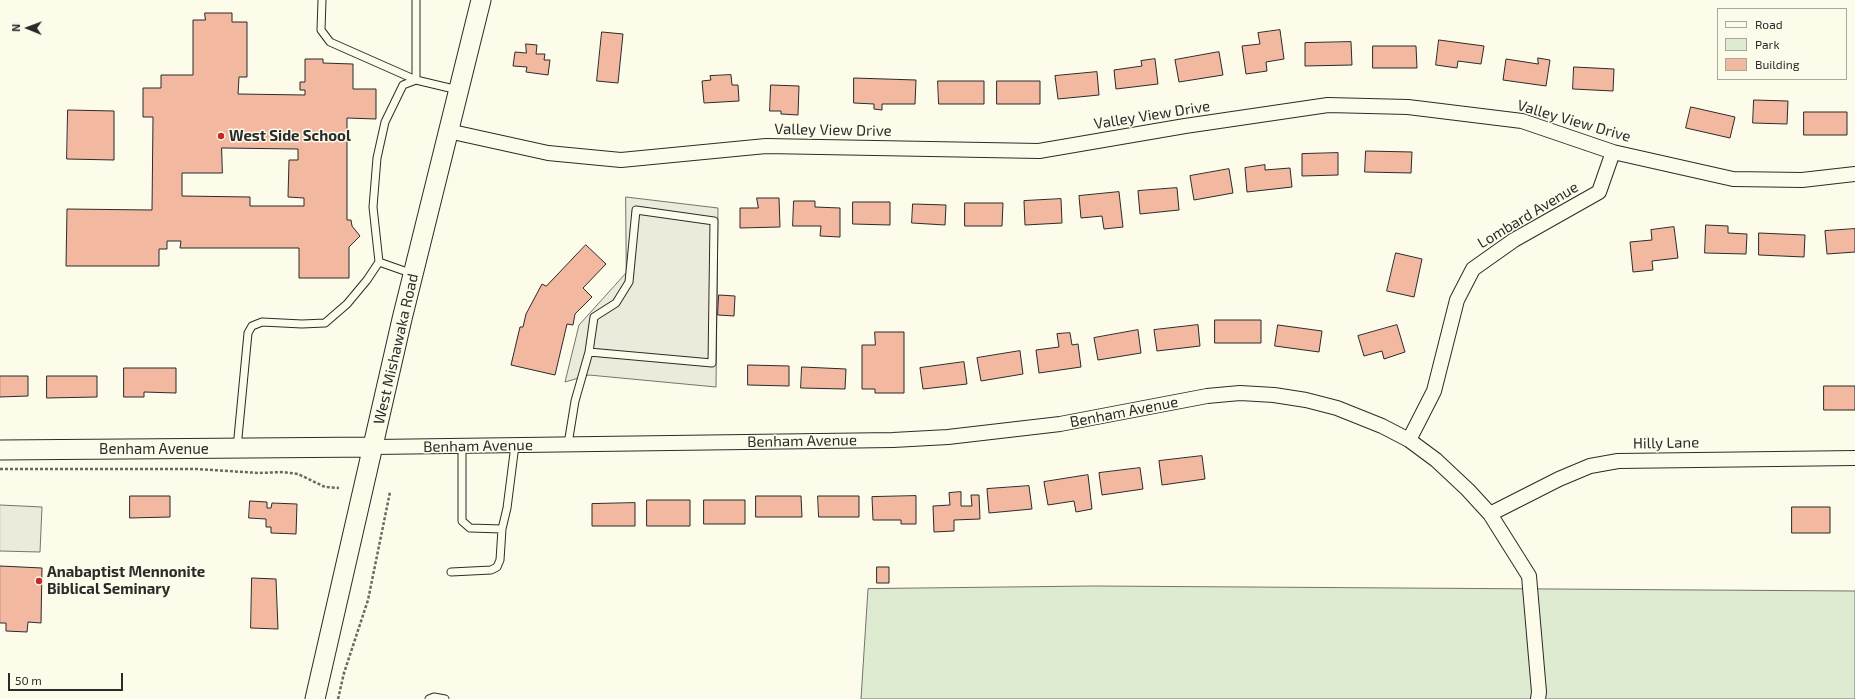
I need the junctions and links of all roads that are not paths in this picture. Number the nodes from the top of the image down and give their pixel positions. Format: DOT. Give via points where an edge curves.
graph roads {
  1 [pos="322,0"];
  2 [pos="416,0"];
  3 [pos="481,0"];
  4 [pos="416,80"];
  5 [pos="458,90"];
  6 [pos="448,132"];
  7 [pos="1613,152"];
  8 [pos="1855,174"];
  9 [pos="379,262"];
  10 [pos="413,274"];
  11 [pos="589,352"];
  12 [pos="1409,440"];
  13 [pos="568,444"];
  14 [pos="515,445"];
  15 [pos="462,446"];
  16 [pos="374,447"];
  17 [pos="237,448"];
  18 [pos="0,450"];
  19 [pos="1855,458"];
  20 [pos="1490,514"];
  21 [pos="502,529"];
  22 [pos="451,572"];
  23 [pos="315,699"];
  24 [pos="429,699"];
  25 [pos="445,699"];
  26 [pos="1538,699"];
  1 -- 4 [label="lane" via="321,30 330,42"];
  2 -- 4 [label="lane"];
  3 -- 5 [label="main road, West Mishawaka Road"];
  4 -- 5 [label="lane"];
  4 -- 9 [label="lane" via="403,85 385,122 376,158 373,207"];
  5 -- 6 [label="main road, West Mishawaka Road"];
  6 -- 7 [label="street, Valley View Drive" via="548,153 621,160 766,146 1039,151 1185,126 1336,106 1408,107 1522,121"];
  6 -- 10 [label="main road, West Mishawaka Road"];
  7 -- 8 [label="street, Valley View Drive" via="1733,179 1802,180"];
  7 -- 12 [label="street, Lombard Avenue" via="1599,192 1514,240 1473,269 1457,300 1434,391"];
  9 -- 10 [label="lane"];
  9 -- 17 [label="lane" via="347,304 325,323 262,322 252,326 248,333"];
  10 -- 16 [label="main road, West Mishawaka Road"];
  11 -- 11 [label="lane" via="712,364 714,221 636,210 630,282 616,303 594,317"];
  11 -- 13 [label="lane" via="575,401"];
  12 -- 13 [label="street, Benham Avenue" via="1382,426 1330,406 1274,395 1240,393 1207,396 1060,424 948,438"];
  12 -- 20 [label="street, Benham Avenue" via="1436,460"];
  13 -- 14 [label="street, Benham Avenue"];
  14 -- 15 [label="street, Benham Avenue"];
  14 -- 21 [label="lane"];
  15 -- 16 [label="street, Benham Avenue"];
  15 -- 21 [label="lane" via="462,521 470,528"];
  16 -- 17 [label="main road, Benham Avenue"];
  16 -- 23 [label="main road, West Mishawaka Road"];
  17 -- 18 [label="main road, Benham Avenue"];
  19 -- 20 [label="street, Hilly Lane" via="1618,461 1590,466"];
  20 -- 26 [label="street, Benham Avenue" via="1529,576"];
  21 -- 22 [label="lane" via="498,567 491,570"];
  24 -- 25 [label="lane"];
}
